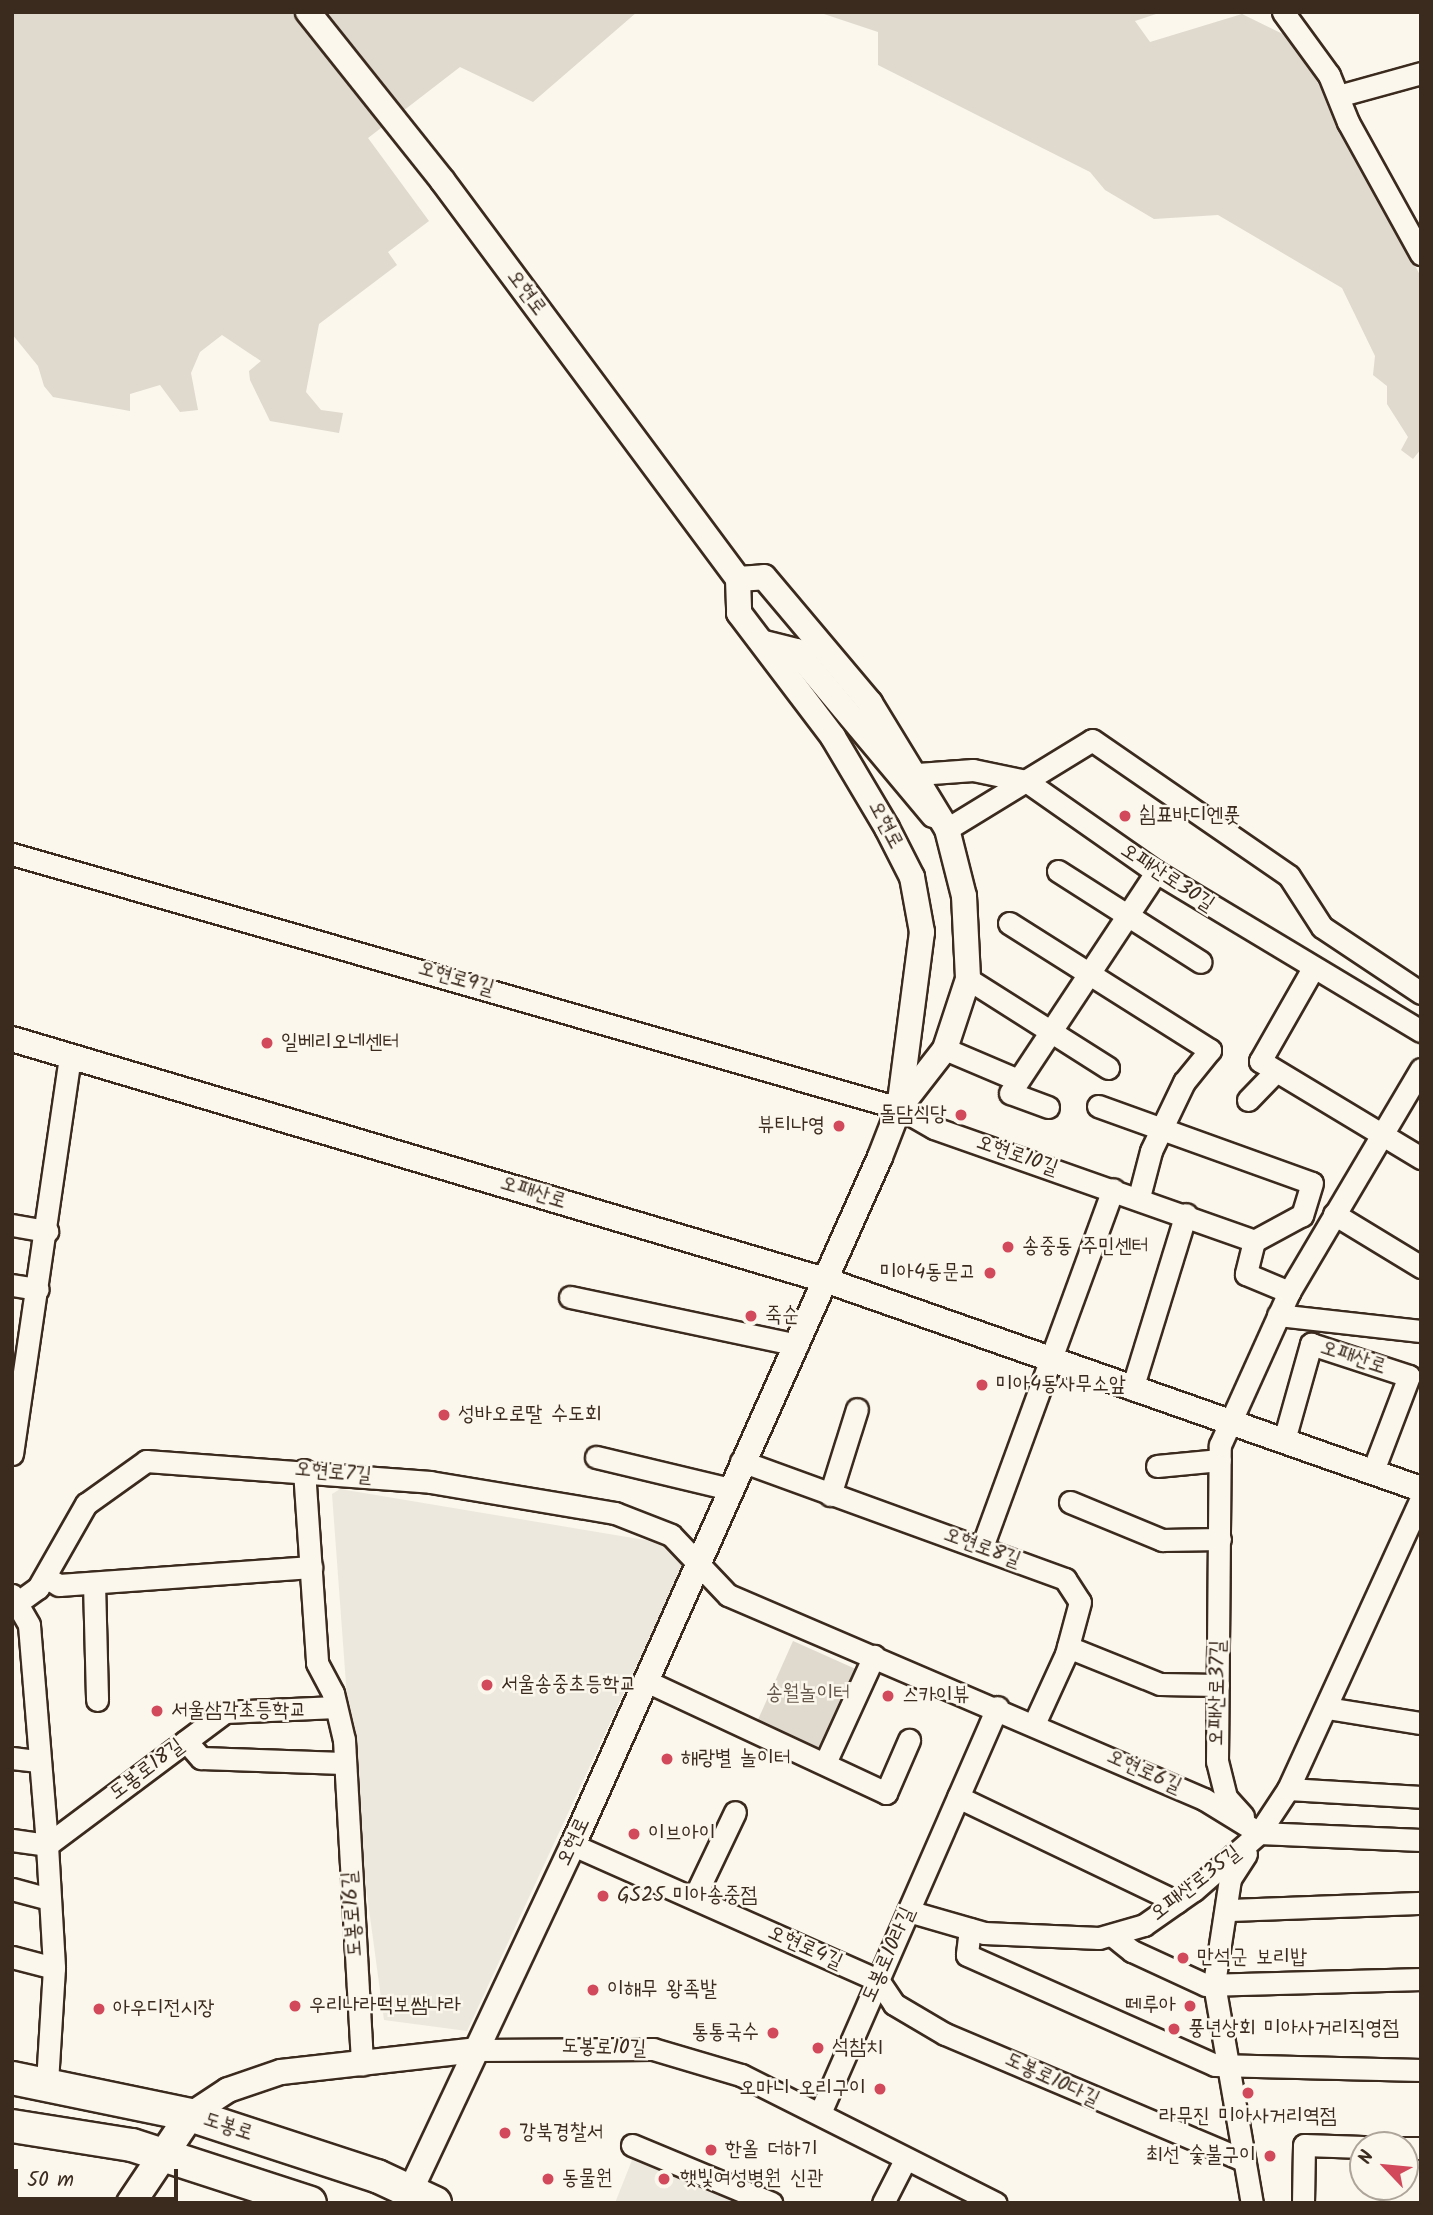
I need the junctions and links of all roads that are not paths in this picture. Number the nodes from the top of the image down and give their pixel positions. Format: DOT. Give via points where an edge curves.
graph roads {
  1 [pos="309,12"];
  2 [pos="1283,12"];
  3 [pos="1419,76"];
  4 [pos="1338,96"];
  5 [pos="1421,254"];
  6 [pos="738,579"];
  7 [pos="764,643"];
  8 [pos="918,774"];
  9 [pos="1026,780"];
  10 [pos="947,829"];
  11 [pos="12,854"];
  12 [pos="1058,871"];
  13 [pos="1156,872"];
  14 [pos="1129,914"];
  15 [pos="1009,923"];
  16 [pos="1201,962"];
  17 [pos="1312,970"];
  18 [pos="1088,976"];
  19 [pos="968,979"];
  20 [pos="1421,993"];
  21 [pos="1052,1031"];
  22 [pos="1421,1031"];
  23 [pos="12,1039"];
  24 [pos="946,1049"];
  25 [pos="69,1056"];
  26 [pos="1268,1066"];
  27 [pos="1108,1068"];
  28 [pos="1421,1069"];
  29 [pos="1018,1080"];
  30 [pos="1248,1100"];
  31 [pos="1098,1106"];
  32 [pos="1048,1107"];
  33 [pos="899,1108"];
  34 [pos="1161,1131"];
  35 [pos="1381,1135"];
  36 [pos="1421,1158"];
  37 [pos="1113,1189"];
  38 [pos="1139,1197"];
  39 [pos="1186,1214"];
  40 [pos="1334,1214"];
  41 [pos="12,1225"];
  42 [pos="47,1231"];
  43 [pos="1254,1241"];
  44 [pos="1421,1268"];
  45 [pos="827,1280"];
  46 [pos="12,1285"];
  47 [pos="38,1289"];
  48 [pos="1289,1292"];
  49 [pos="570,1297"];
  50 [pos="1279,1315"];
  51 [pos="1421,1331"];
  52 [pos="797,1345"];
  53 [pos="1049,1363"];
  54 [pos="19,1372"];
  55 [pos="1415,1379"];
  56 [pos="1132,1389"];
  57 [pos="857,1409"];
  58 [pos="1229,1420"];
  59 [pos="1284,1440"];
  60 [pos="12,1453"];
  61 [pos="596,1457"];
  62 [pos="1220,1460"];
  63 [pos="741,1461"];
  64 [pos="1157,1466"];
  65 [pos="304,1470"];
  66 [pos="1373,1471"];
  67 [pos="730,1489"];
  68 [pos="1421,1489"];
  69 [pos="830,1494"];
  70 [pos="1421,1498"];
  71 [pos="1070,1502"];
  72 [pos="1220,1539"];
  73 [pos="982,1547"];
  74 [pos="698,1564"];
  75 [pos="311,1567"];
  76 [pos="45,1577"];
  77 [pos="94,1583"];
  78 [pos="15,1599"];
  79 [pos="1069,1647"];
  80 [pos="874,1656"];
  81 [pos="22,1667"];
  82 [pos="646,1681"];
  83 [pos="1218,1685"];
  84 [pos="97,1700"];
  85 [pos="336,1707"];
  86 [pos="997,1707"];
  87 [pos="1327,1709"];
  88 [pos="1421,1723"];
  89 [pos="1034,1724"];
  90 [pos="909,1740"];
  91 [pos="186,1741"];
  92 [pos="12,1758"];
  93 [pos="36,1761"];
  94 [pos="343,1763"];
  95 [pos="825,1763"];
  96 [pos="1288,1788"];
  97 [pos="958,1797"];
  98 [pos="1421,1797"];
  99 [pos="735,1812"];
  100 [pos="1259,1833"];
  101 [pos="12,1840"];
  102 [pos="1421,1840"];
  103 [pos="47,1845"];
  104 [pos="573,1845"];
  105 [pos="12,1889"];
  106 [pos="694,1898"];
  107 [pos="50,1899"];
  108 [pos="1177,1902"];
  109 [pos="1421,1903"];
  110 [pos="1227,1910"];
  111 [pos="908,1911"];
  112 [pos="970,1929"];
  113 [pos="1112,1935"];
  114 [pos="12,1957"];
  115 [pos="54,1968"];
  116 [pos="1421,1979"];
  117 [pos="878,1980"];
  118 [pos="1214,1984"];
  119 [pos="476,2050"];
  120 [pos="1227,2064"];
  121 [pos="362,2065"];
  122 [pos="1421,2070"];
  123 [pos="12,2078"];
  124 [pos="47,2084"];
  125 [pos="820,2113"];
  126 [pos="190,2115"];
  127 [pos="12,2126"];
  128 [pos="632,2145"];
  129 [pos="1349,2147"];
  130 [pos="162,2155"];
  131 [pos="1241,2159"];
  132 [pos="905,2160"];
  133 [pos="423,2197"];
  134 [pos="1254,2201"];
  135 [pos="131,2203"];
  136 [pos="310,2203"];
  137 [pos="771,2203"];
  138 [pos="883,2203"];
  139 [pos="996,2203"];
  140 [pos="1303,2203"];
  1 -- 6 [label="street, 오현로" via="442,180"];
  2 -- 4 [label="street" via="1299,27"];
  3 -- 4 [label="street"];
  4 -- 5 [label="street"];
  6 -- 7 [label="street, 오현로" via="739,613"];
  6 -- 8 [label="street, 오현로" via="764,577 870,703"];
  7 -- 10 [label="street" via="796,651 895,778"];
  7 -- 33 [label="street, 오현로" via="833,737 912,877 922,932 921,978"];
  8 -- 9 [label="street" via="973,770"];
  8 -- 10 [label="street, 오현로"];
  9 -- 10 [label="street"];
  9 -- 13 [label="street, 오패산로30길"];
  9 -- 20 [label="street" via="1092,740 1289,876 1322,927"];
  10 -- 19 [label="street, 오현로" via="964,896"];
  11 -- 33 [label="street, 오현로9길"];
  12 -- 14 [label="street"];
  13 -- 14 [label="street"];
  13 -- 17 [label="street, 오패산로30길"];
  14 -- 16 [label="street"];
  14 -- 18 [label="street"];
  15 -- 18 [label="street"];
  17 -- 22 [label="street, 오패산로30길"];
  17 -- 26 [label="street"];
  18 -- 21 [label="street"];
  18 -- 34 [label="street" via="1210,1050 1184,1082"];
  19 -- 21 [label="street"];
  19 -- 24 [label="street, 오현로"];
  21 -- 27 [label="street"];
  21 -- 29 [label="street"];
  23 -- 25 [label="street, 오패산로"];
  24 -- 29 [label="street"];
  24 -- 33 [label="street, 오현로"];
  25 -- 42 [label="street"];
  25 -- 45 [label="street, 오패산로"];
  26 -- 30 [label="street"];
  26 -- 35 [label="street"];
  28 -- 35 [label="street, 오패산로37길"];
  29 -- 32 [label="street" via="1010,1093"];
  31 -- 34 [label="street"];
  33 -- 37 [label="street, 오현로10길" via="934,1128"];
  33 -- 45 [label="street, 오현로"];
  34 -- 38 [label="street"];
  34 -- 43 [label="street" via="1312,1183 1302,1215"];
  35 -- 36 [label="street"];
  35 -- 40 [label="street, 오패산로37길"];
  37 -- 38 [label="street, 오현로10길"];
  37 -- 53 [label="street"];
  38 -- 39 [label="street, 오현로10길"];
  39 -- 43 [label="street, 오현로10길"];
  39 -- 56 [label="street"];
  40 -- 44 [label="street"];
  40 -- 48 [label="street, 오패산로37길"];
  41 -- 42 [label="street"];
  42 -- 47 [label="street"];
  43 -- 48 [label="street" via="1246,1273"];
  45 -- 52 [label="street, 오현로"];
  45 -- 53 [label="street, 오패산로"];
  46 -- 47 [label="street"];
  47 -- 54 [label="street"];
  48 -- 50 [label="street, 오패산로37길"];
  49 -- 52 [label="street"];
  50 -- 51 [label="street"];
  50 -- 58 [label="street, 오패산로37길"];
  52 -- 63 [label="street, 오현로"];
  53 -- 56 [label="street, 오패산로"];
  53 -- 73 [label="street"];
  54 -- 60 [label="street"];
  55 -- 59 [label="street, 오패산로" via="1311,1344"];
  55 -- 66 [label="street, 오패산로"];
  56 -- 58 [label="street, 오패산로"];
  57 -- 69 [label="street"];
  58 -- 59 [label="street, 오패산로"];
  58 -- 62 [label="street, 오패산로37길"];
  59 -- 66 [label="street, 오패산로"];
  61 -- 67 [label="street"];
  62 -- 64 [label="street"];
  62 -- 72 [label="street, 오패산로37길"];
  63 -- 67 [label="street, 오현로"];
  63 -- 69 [label="street, 오현로8길"];
  65 -- 74 [label="street, 오현로7길" via="430,1482 615,1513 671,1535"];
  65 -- 75 [label="street, 도봉로16길"];
  65 -- 76 [label="street, 오현로7길" via="146,1461 86,1503"];
  66 -- 68 [label="street, 오패산로"];
  67 -- 74 [label="street, 오현로"];
  69 -- 73 [label="street, 오현로8길"];
  70 -- 87 [label="street, 오패산로35길"];
  71 -- 72 [label="street" via="1162,1540"];
  72 -- 83 [label="street, 오패산로37길"];
  73 -- 79 [label="street, 오현로8길" via="1065,1579 1080,1602"];
  74 -- 80 [label="street, 오현로6길" via="728,1595"];
  74 -- 82 [label="street, 오현로"];
  75 -- 77 [label="street"];
  75 -- 85 [label="street, 도봉로16길" via="317,1663"];
  76 -- 77 [label="street" via="60,1585"];
  76 -- 78 [label="street, 오현로7길"];
  77 -- 84 [label="street"];
  78 -- 81 [label="street" via="29,1625"];
  79 -- 83 [label="street" via="1160,1684"];
  79 -- 89 [label="street, 오현로8길"];
  80 -- 86 [label="street, 오현로6길"];
  80 -- 95 [label="street"];
  81 -- 93 [label="street"];
  82 -- 95 [label="street"];
  82 -- 104 [label="street, 오현로"];
  83 -- 100 [label="street, 오패산로37길" via="1217,1761 1226,1797"];
  85 -- 91 [label="street, 도봉로18길" via="225,1712"];
  85 -- 94 [label="street, 도봉로16길"];
  86 -- 89 [label="street, 오현로6길"];
  86 -- 97 [label="street, 도봉로10라길"];
  87 -- 88 [label="street"];
  87 -- 96 [label="street, 오패산로35길"];
  89 -- 100 [label="street, 오현로6길" via="1204,1799"];
  90 -- 95 [label="street" via="886,1793"];
  91 -- 94 [label="street" via="201,1758"];
  91 -- 103 [label="street, 도봉로18길"];
  92 -- 93 [label="street"];
  93 -- 103 [label="street"];
  94 -- 121 [label="street, 도봉로16길"];
  96 -- 98 [label="street"];
  96 -- 100 [label="street, 오패산로35길"];
  97 -- 108 [label="street"];
  97 -- 111 [label="street, 도봉로10라길"];
  99 -- 106 [label="street"];
  100 -- 102 [label="street, 오현로6길"];
  100 -- 108 [label="street, 오패산로35길"];
  100 -- 110 [label="street" via="1230,1879"];
  101 -- 103 [label="street"];
  103 -- 107 [label="street"];
  104 -- 106 [label="street, 오현로4길"];
  104 -- 119 [label="street, 오현로"];
  105 -- 107 [label="street"];
  106 -- 117 [label="street, 오현로4길"];
  107 -- 115 [label="street"];
  108 -- 113 [label="street, 오패산로35길" via="1144,1925"];
  109 -- 110 [label="street"];
  110 -- 118 [label="street"];
  111 -- 112 [label="street, 오패산로35길"];
  111 -- 117 [label="street, 도봉로10라길"];
  112 -- 113 [label="street, 오패산로35길"];
  112 -- 120 [label="street" via="967,1955 1204,2061"];
  113 -- 118 [label="street" via="1132,1951"];
  114 -- 115 [label="street"];
  115 -- 124 [label="street"];
  116 -- 118 [label="street"];
  117 -- 125 [label="street, 도봉로10라길"];
  117 -- 131 [label="street, 도봉로10다길" via="894,2004 945,2034"];
  118 -- 120 [label="street"];
  119 -- 121 [label="street, 도봉로10길"];
  119 -- 125 [label="street, 도봉로10길" via="653,2049 741,2075"];
  119 -- 133 [label="street, 오현로"];
  120 -- 122 [label="street"];
  120 -- 131 [label="street"];
  121 -- 126 [label="street, 도봉로10길" via="254,2079"];
  123 -- 124 [label="main road, 도봉로"];
  124 -- 126 [label="main road, 도봉로"];
  125 -- 132 [label="street, 도봉로10길"];
  126 -- 130 [label="main road"];
  126 -- 133 [label="main road, 도봉로"];
  127 -- 130 [label="main road, 도봉로"];
  128 -- 137 [label="street"];
  129 -- 140 [label="street" via="1304,2145"];
  130 -- 135 [label="main road"];
  130 -- 136 [label="main road, 도봉로"];
  131 -- 134 [label="street"];
  132 -- 138 [label="street"];
  132 -- 139 [label="street, 도봉로10길"];
}
